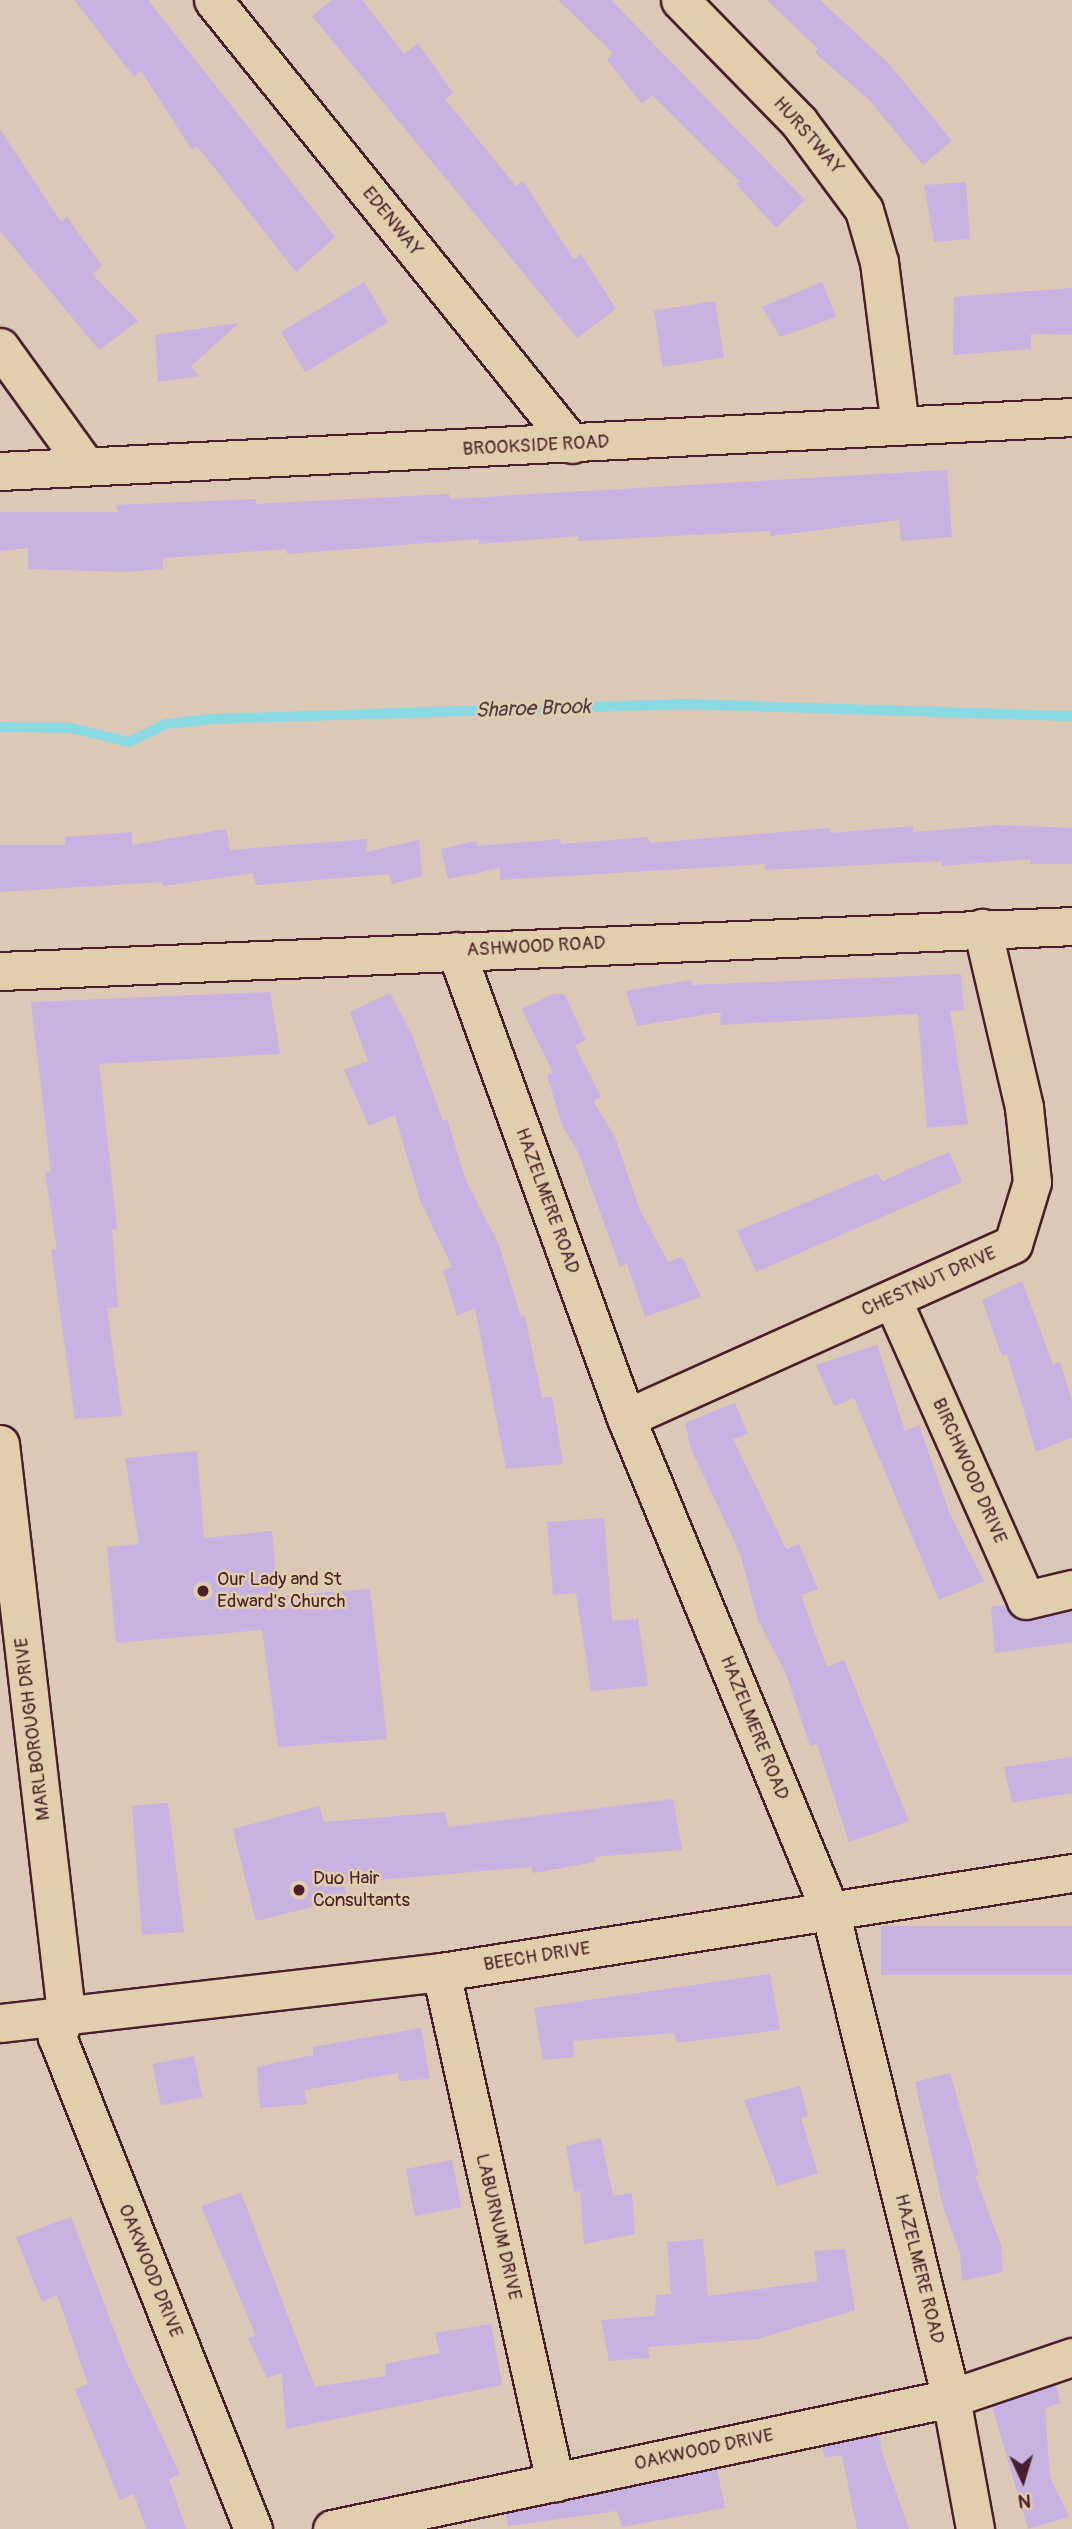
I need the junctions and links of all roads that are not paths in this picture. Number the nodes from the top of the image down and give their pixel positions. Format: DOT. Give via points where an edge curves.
graph roads {
  1 [pos="213,0"];
  2 [pos="680,0"];
  3 [pos="0,347"];
  4 [pos="1072,417"];
  5 [pos="900,426"];
  6 [pos="572,444"];
  7 [pos="85,465"];
  8 [pos="0,471"];
  9 [pos="1072,926"];
  10 [pos="982,928"];
  11 [pos="456,951"];
  12 [pos="0,971"];
  13 [pos="892,1298"];
  14 [pos="625,1418"];
  15 [pos="0,1444"];
  16 [pos="1072,1589"];
  17 [pos="1072,1873"];
  18 [pos="830,1911"];
  19 [pos="441,1972"];
  20 [pos="66,2013"];
  21 [pos="0,2023"];
  22 [pos="1072,2357"];
  23 [pos="951,2398"];
  24 [pos="555,2482"];
  25 [pos="253,2529"];
  26 [pos="332,2529"];
  27 [pos="975,2529"];
  1 -- 6 [label="street, EDENWAY"];
  2 -- 5 [label="street, HURSTWAY" via="799,122 864,210 879,262"];
  3 -- 7 [label="street"];
  4 -- 5 [label="street, BROOKSIDE ROAD"];
  5 -- 6 [label="street, BROOKSIDE ROAD"];
  6 -- 7 [label="street, BROOKSIDE ROAD"];
  7 -- 8 [label="street, BROOKSIDE ROAD"];
  9 -- 10 [label="street, ASHWOOD ROAD"];
  10 -- 11 [label="street, ASHWOOD ROAD"];
  10 -- 13 [label="street, CHESTNUT DRIVE" via="1024,1107 1032,1182 1013,1244"];
  11 -- 12 [label="street, ASHWOOD ROAD"];
  11 -- 14 [label="street, HAZELMERE ROAD"];
  13 -- 14 [label="street, CHESTNUT DRIVE"];
  13 -- 16 [label="street, BIRCHWOOD DRIVE" via="1026,1600"];
  14 -- 18 [label="street, HAZELMERE ROAD"];
  15 -- 20 [label="street, MARLBOROUGH DRIVE"];
  17 -- 18 [label="street, BEECH DRIVE"];
  18 -- 19 [label="street, BEECH DRIVE"];
  18 -- 23 [label="street, HAZELMERE ROAD"];
  19 -- 20 [label="street, BEECH DRIVE"];
  19 -- 24 [label="street, LABURNUM DRIVE"];
  20 -- 21 [label="street, BEECH DRIVE"];
  20 -- 25 [label="street, OAKWOOD DRIVE" via="57,2037"];
  22 -- 23 [label="street, OAKWOOD DRIVE"];
  23 -- 24 [label="street, OAKWOOD DRIVE"];
  23 -- 27 [label="street, HAZELMERE ROAD"];
  24 -- 26 [label="street, OAKWOOD DRIVE"];
}
